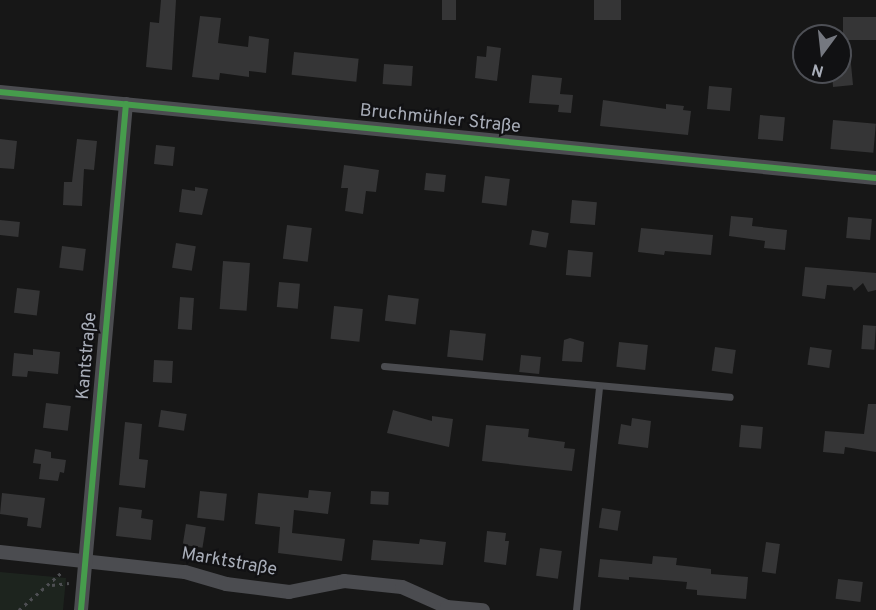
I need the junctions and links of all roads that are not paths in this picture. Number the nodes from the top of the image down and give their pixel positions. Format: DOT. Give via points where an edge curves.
graph roads {
  1 [pos="0,92"];
  2 [pos="126,104"];
  3 [pos="876,178"];
  4 [pos="384,366"];
  5 [pos="599,386"];
  6 [pos="730,397"];
  7 [pos="0,552"];
  8 [pos="84,561"];
  9 [pos="81,610"];
  10 [pos="483,610"];
  11 [pos="576,610"];
  1 -- 2 [label="street, Bruchmühler Straße"];
  2 -- 3 [label="street, Bruchmühler Straße"];
  2 -- 8 [label="street, Kantstraße"];
  4 -- 5 [label="lane"];
  5 -- 6 [label="lane"];
  5 -- 11 [label="lane"];
  7 -- 8 [label="street, Marktstraße"];
  8 -- 9 [label="street, Kantstraße"];
  8 -- 10 [label="street, Marktstraße" via="185,572 226,584 289,592 344,581 402,587 447,607"];
}
